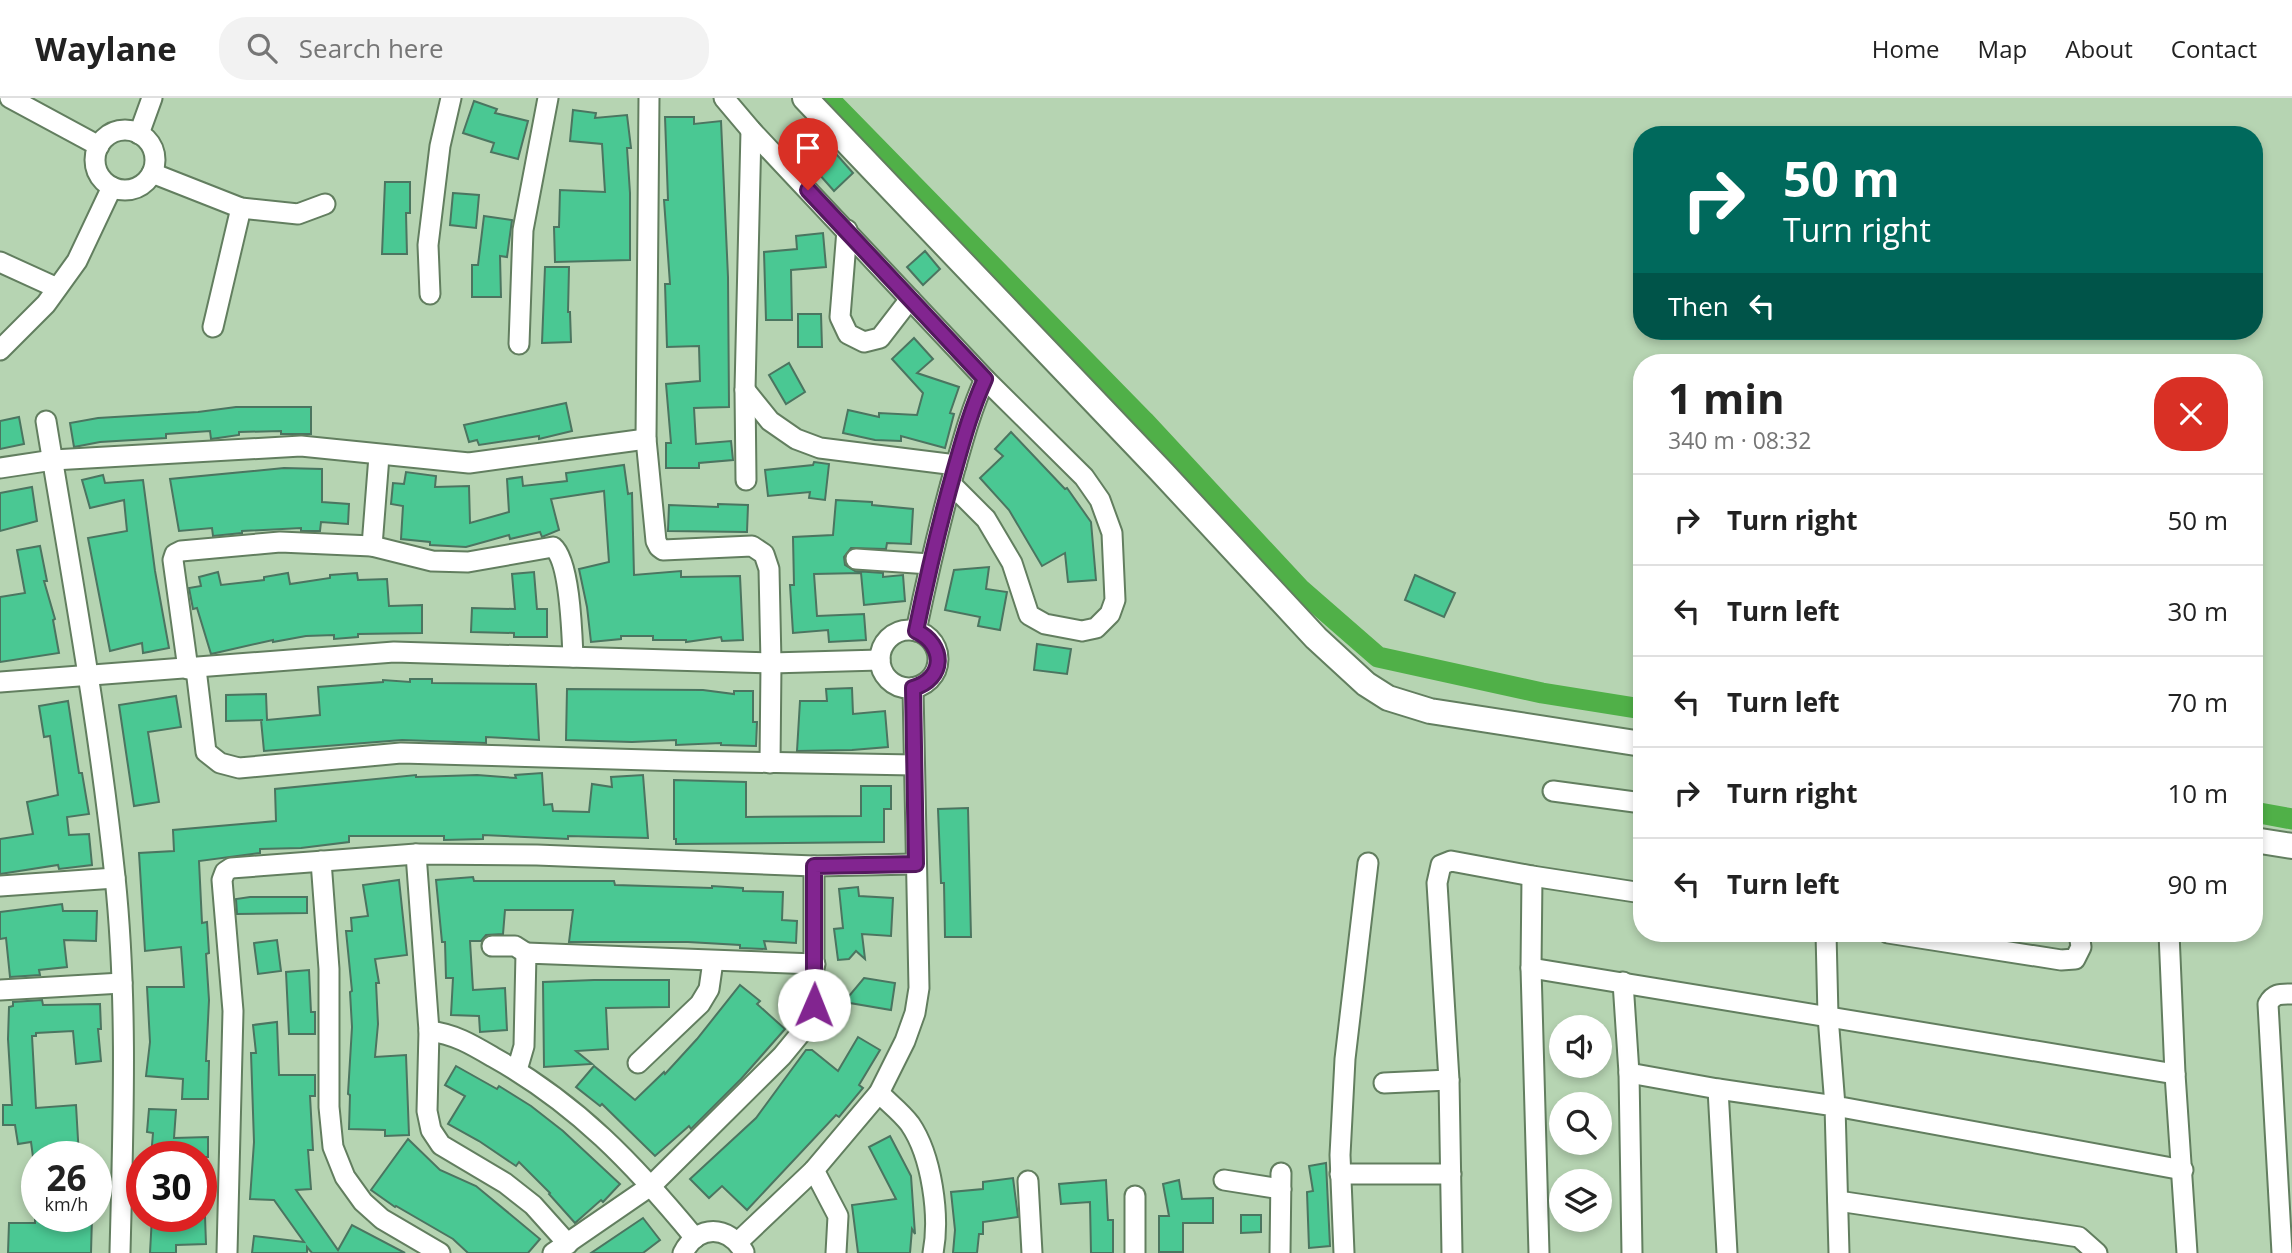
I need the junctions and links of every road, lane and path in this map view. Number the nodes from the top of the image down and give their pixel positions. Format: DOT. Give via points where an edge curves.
graph roads {
  1 [pos="10,98"];
  2 [pos="152,98"];
  3 [pos="451,98"];
  4 [pos="548,98"];
  5 [pos="649,98"];
  6 [pos="724,98"];
  7 [pos="805,98"];
  8 [pos="751,130"];
  9 [pos="139,134"];
  10 [pos="99,146"];
  11 [pos="152,173"];
  12 [pos="112,187"];
  13 [pos="325,204"];
  14 [pos="241,208"];
  15 [pos="847,230"];
  16 [pos="0,262"];
  17 [pos="57,288"];
  18 [pos="430,294"];
  19 [pos="910,299"];
  20 [pos="213,327"];
  21 [pos="519,344"];
  22 [pos="0,350"];
  23 [pos="985,379"];
  24 [pos="745,390"];
  25 [pos="46,421"];
  26 [pos="646,439"];
  27 [pos="379,456"];
  28 [pos="52,460"];
  29 [pos="0,468"];
  30 [pos="953,475"];
  31 [pos="746,480"];
  32 [pos="372,546"];
  33 [pos="856,559"];
  34 [pos="930,564"];
  35 [pos="916,631"];
  36 [pos="573,657"];
  37 [pos="880,660"];
  38 [pos="771,663"];
  39 [pos="192,669"];
  40 [pos="89,676"];
  41 [pos="0,682"];
  42 [pos="913,688"];
  43 [pos="1633,743"];
  44 [pos="771,763"];
  45 [pos="915,765"];
  46 [pos="1553,791"];
  47 [pos="1633,802"];
  48 [pos="2263,841"];
  49 [pos="2292,846"];
  50 [pos="416,854"];
  51 [pos="321,861"];
  52 [pos="1368,863"];
  53 [pos="916,864"];
  54 [pos="814,866"];
  55 [pos="1532,876"];
  56 [pos="115,878"];
  57 [pos="0,886"];
  58 [pos="1633,892"];
  59 [pos="1826,942"];
  60 [pos="1946,942"];
  61 [pos="2080,942"];
  62 [pos="2169,942"];
  63 [pos="492,946"];
  64 [pos="526,953"];
  65 [pos="713,961"];
  66 [pos="815,964"];
  67 [pos="1531,968"];
  68 [pos="1623,982"];
  69 [pos="122,983"];
  70 [pos="0,990"];
  71 [pos="2292,994"];
  72 [pos="1828,1016"];
  73 [pos="429,1031"];
  74 [pos="638,1063"];
  75 [pos="517,1070"];
  76 [pos="1629,1073"];
  77 [pos="2175,1074"];
  78 [pos="1448,1080"];
  79 [pos="1384,1083"];
  80 [pos="1718,1089"];
  81 [pos="879,1093"];
  82 [pos="1835,1106"];
  83 [pos="814,1170"];
  84 [pos="2182,1170"];
  85 [pos="1340,1174"];
  86 [pos="1451,1174"];
  87 [pos="1224,1180"];
  88 [pos="1028,1181"];
  89 [pos="652,1185"];
  90 [pos="1135,1196"];
  91 [pos="1838,1201"];
  92 [pos="689,1245"];
  93 [pos="741,1247"];
  94 [pos="561,1249"];
  95 [pos="120,1253"];
  96 [pos="227,1253"];
  97 [pos="440,1253"];
  98 [pos="836,1253"];
  99 [pos="933,1253"];
  100 [pos="1032,1253"];
  101 [pos="1135,1253"];
  102 [pos="1280,1253"];
  103 [pos="1344,1253"];
  104 [pos="1452,1253"];
  105 [pos="1539,1253"];
  106 [pos="1632,1253"];
  107 [pos="1727,1253"];
  108 [pos="1839,1253"];
  109 [pos="2097,1253"];
  110 [pos="2188,1253"];
  111 [pos="2282,1253"];
  1 -- 10 [label="street"];
  2 -- 9 [label="street"];
  3 -- 18 [label="street" via="428,245"];
  4 -- 21 [label="street" via="523,230"];
  5 -- 26 [label="street"];
  6 -- 8 [label="street"];
  7 -- 43 [label="street" via="1316,638 1366,684 1388,698 1430,711"];
  8 -- 15 [label="street"];
  8 -- 24 [label="street"];
  9 -- 10 [label="street" via="121,131"];
  9 -- 11 [label="street" via="154,155"];
  10 -- 12 [label="street" via="95,155 98,174"];
  11 -- 12 [label="street" via="131,190"];
  11 -- 14 [label="street"];
  12 -- 17 [label="street" via="76,261"];
  13 -- 14 [label="street" via="298,214"];
  14 -- 20 [label="street"];
  15 -- 19 [label="street"];
  15 -- 19 [label="street" via="840,317 848,334 864,342 880,338"];
  16 -- 17 [label="street"];
  17 -- 22 [label="street"];
  19 -- 23 [label="street"];
  23 -- 30 [label="street"];
  23 -- 30 [label="street" via="1084,477 1100,500 1112,533 1115,600 1104,622 1082,631 1045,624 1029,615 1012,564"];
  24 -- 30 [label="street" via="771,421 796,439"];
  24 -- 31 [label="street"];
  25 -- 28 [label="street"];
  26 -- 27 [label="street" via="469,463"];
  26 -- 38 [label="street" via="659,547 752,546 764,554 769,569"];
  27 -- 28 [label="street" via="300,446"];
  27 -- 32 [label="street"];
  28 -- 29 [label="street"];
  28 -- 40 [label="street"];
  30 -- 34 [label="street"];
  32 -- 36 [label="street" via="432,561 468,562 553,547 562,558"];
  32 -- 39 [label="street" via="280,542 176,554 173,560"];
  33 -- 34 [label="street"];
  34 -- 35 [label="street"];
  35 -- 37 [label="street" via="891,637"];
  35 -- 42 [label="street" via="933,642 938,661 930,679"];
  36 -- 38 [label="street"];
  36 -- 39 [label="street" via="394,652"];
  37 -- 38 [label="street"];
  37 -- 42 [label="street" via="887,678"];
  38 -- 44 [label="street"];
  39 -- 40 [label="street"];
  39 -- 44 [label="street" via="206,752 220,763 240,768 401,752"];
  40 -- 41 [label="street"];
  40 -- 56 [label="street"];
  42 -- 45 [label="street"];
  44 -- 45 [label="street"];
  45 -- 53 [label="street"];
  46 -- 47 [label="street"];
  48 -- 49 [label="street"];
  50 -- 51 [label="street"];
  50 -- 54 [label="street"];
  50 -- 73 [label="street"];
  51 -- 96 [label="street" via="231,869 222,880 233,1011"];
  51 -- 97 [label="street" via="333,1147 345,1177 363,1202 382,1219"];
  52 -- 85 [label="street" via="1345,1059"];
  53 -- 54 [label="street"];
  53 -- 81 [label="street" via="919,988 915,1013"];
  54 -- 66 [label="street"];
  55 -- 58 [label="street"];
  55 -- 67 [label="street"];
  55 -- 78 [label="street" via="1451,861 1441,865 1437,883"];
  56 -- 57 [label="street"];
  56 -- 69 [label="street"];
  59 -- 72 [label="street"];
  60 -- 61 [label="street" via="2061,960 2075,959"];
  62 -- 77 [label="street"];
  63 -- 64 [label="street" via="515,946"];
  64 -- 65 [label="street"];
  64 -- 75 [label="street" via="524,1046"];
  65 -- 66 [label="street"];
  65 -- 74 [label="street" via="709,989 700,1004"];
  66 -- 89 [label="street" via="814,1005 805,1028"];
  67 -- 68 [label="street"];
  67 -- 105 [label="street"];
  68 -- 72 [label="street"];
  68 -- 76 [label="street"];
  69 -- 70 [label="street"];
  69 -- 95 [label="street"];
  71 -- 111 [label="street" via="2277,993 2268,1004"];
  72 -- 77 [label="street"];
  72 -- 82 [label="street"];
  73 -- 75 [label="street" via="462,1039"];
  73 -- 94 [label="street" via="426,1111 441,1145 505,1182 533,1205"];
  75 -- 89 [label="street" via="572,1108"];
  76 -- 80 [label="street"];
  76 -- 106 [label="street"];
  77 -- 84 [label="street"];
  78 -- 79 [label="street"];
  78 -- 86 [label="street"];
  80 -- 82 [label="street"];
  80 -- 107 [label="street"];
  81 -- 83 [label="street"];
  81 -- 99 [label="street" via="908,1121 929,1170"];
  82 -- 84 [label="street"];
  82 -- 91 [label="street"];
  83 -- 93 [label="street"];
  83 -- 98 [label="street" via="838,1216"];
  84 -- 110 [label="street"];
  85 -- 86 [label="street"];
  85 -- 103 [label="street"];
  86 -- 104 [label="street"];
  87 -- 102 [label="street" via="1281,1181"];
  88 -- 100 [label="street"];
  89 -- 92 [label="street"];
  89 -- 94 [label="street"];
  90 -- 101 [label="street"];
  91 -- 108 [label="street"];
  91 -- 109 [label="street" via="2080,1237"];
  92 -- 93 [label="street" via="705,1233 717,1231"];
}
